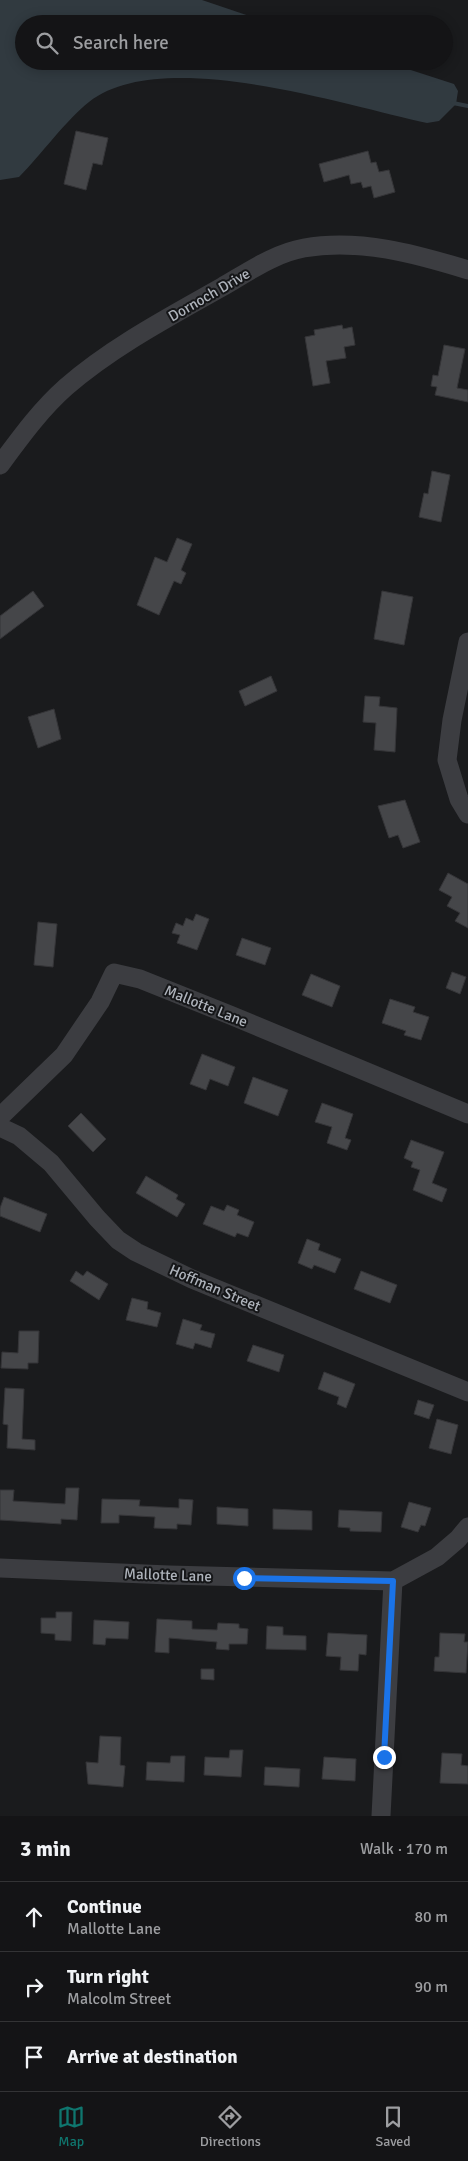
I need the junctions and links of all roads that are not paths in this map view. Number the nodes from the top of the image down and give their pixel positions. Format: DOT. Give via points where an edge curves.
graph roads {
  1 [pos="468,270"];
  2 [pos="0,465"];
  3 [pos="468,642"];
  4 [pos="468,814"];
  5 [pos="468,1114"];
  6 [pos="0,1117"];
  7 [pos="0,1127"];
  8 [pos="468,1392"];
  9 [pos="468,1527"];
  10 [pos="0,1568"];
  11 [pos="393,1581"];
  12 [pos="381,1816"];
  1 -- 2 [label="street, Dornoch Drive" via="363,245 324,246 284,253 180,310 96,363 50,402"];
  3 -- 4 [label="street" via="450,727 447,760 451,780"];
  5 -- 6 [label="street, Mallotte Lane" via="230,1015 114,973 100,1002 64,1055"];
  7 -- 8 [label="street, Hoffman Street" via="19,1136 51,1163 102,1224 136,1252 192,1279"];
  9 -- 11 [label="street, Mallotte Lane" via="437,1557"];
  10 -- 11 [label="street, Mallotte Lane"];
  11 -- 12 [label="street"];
}
